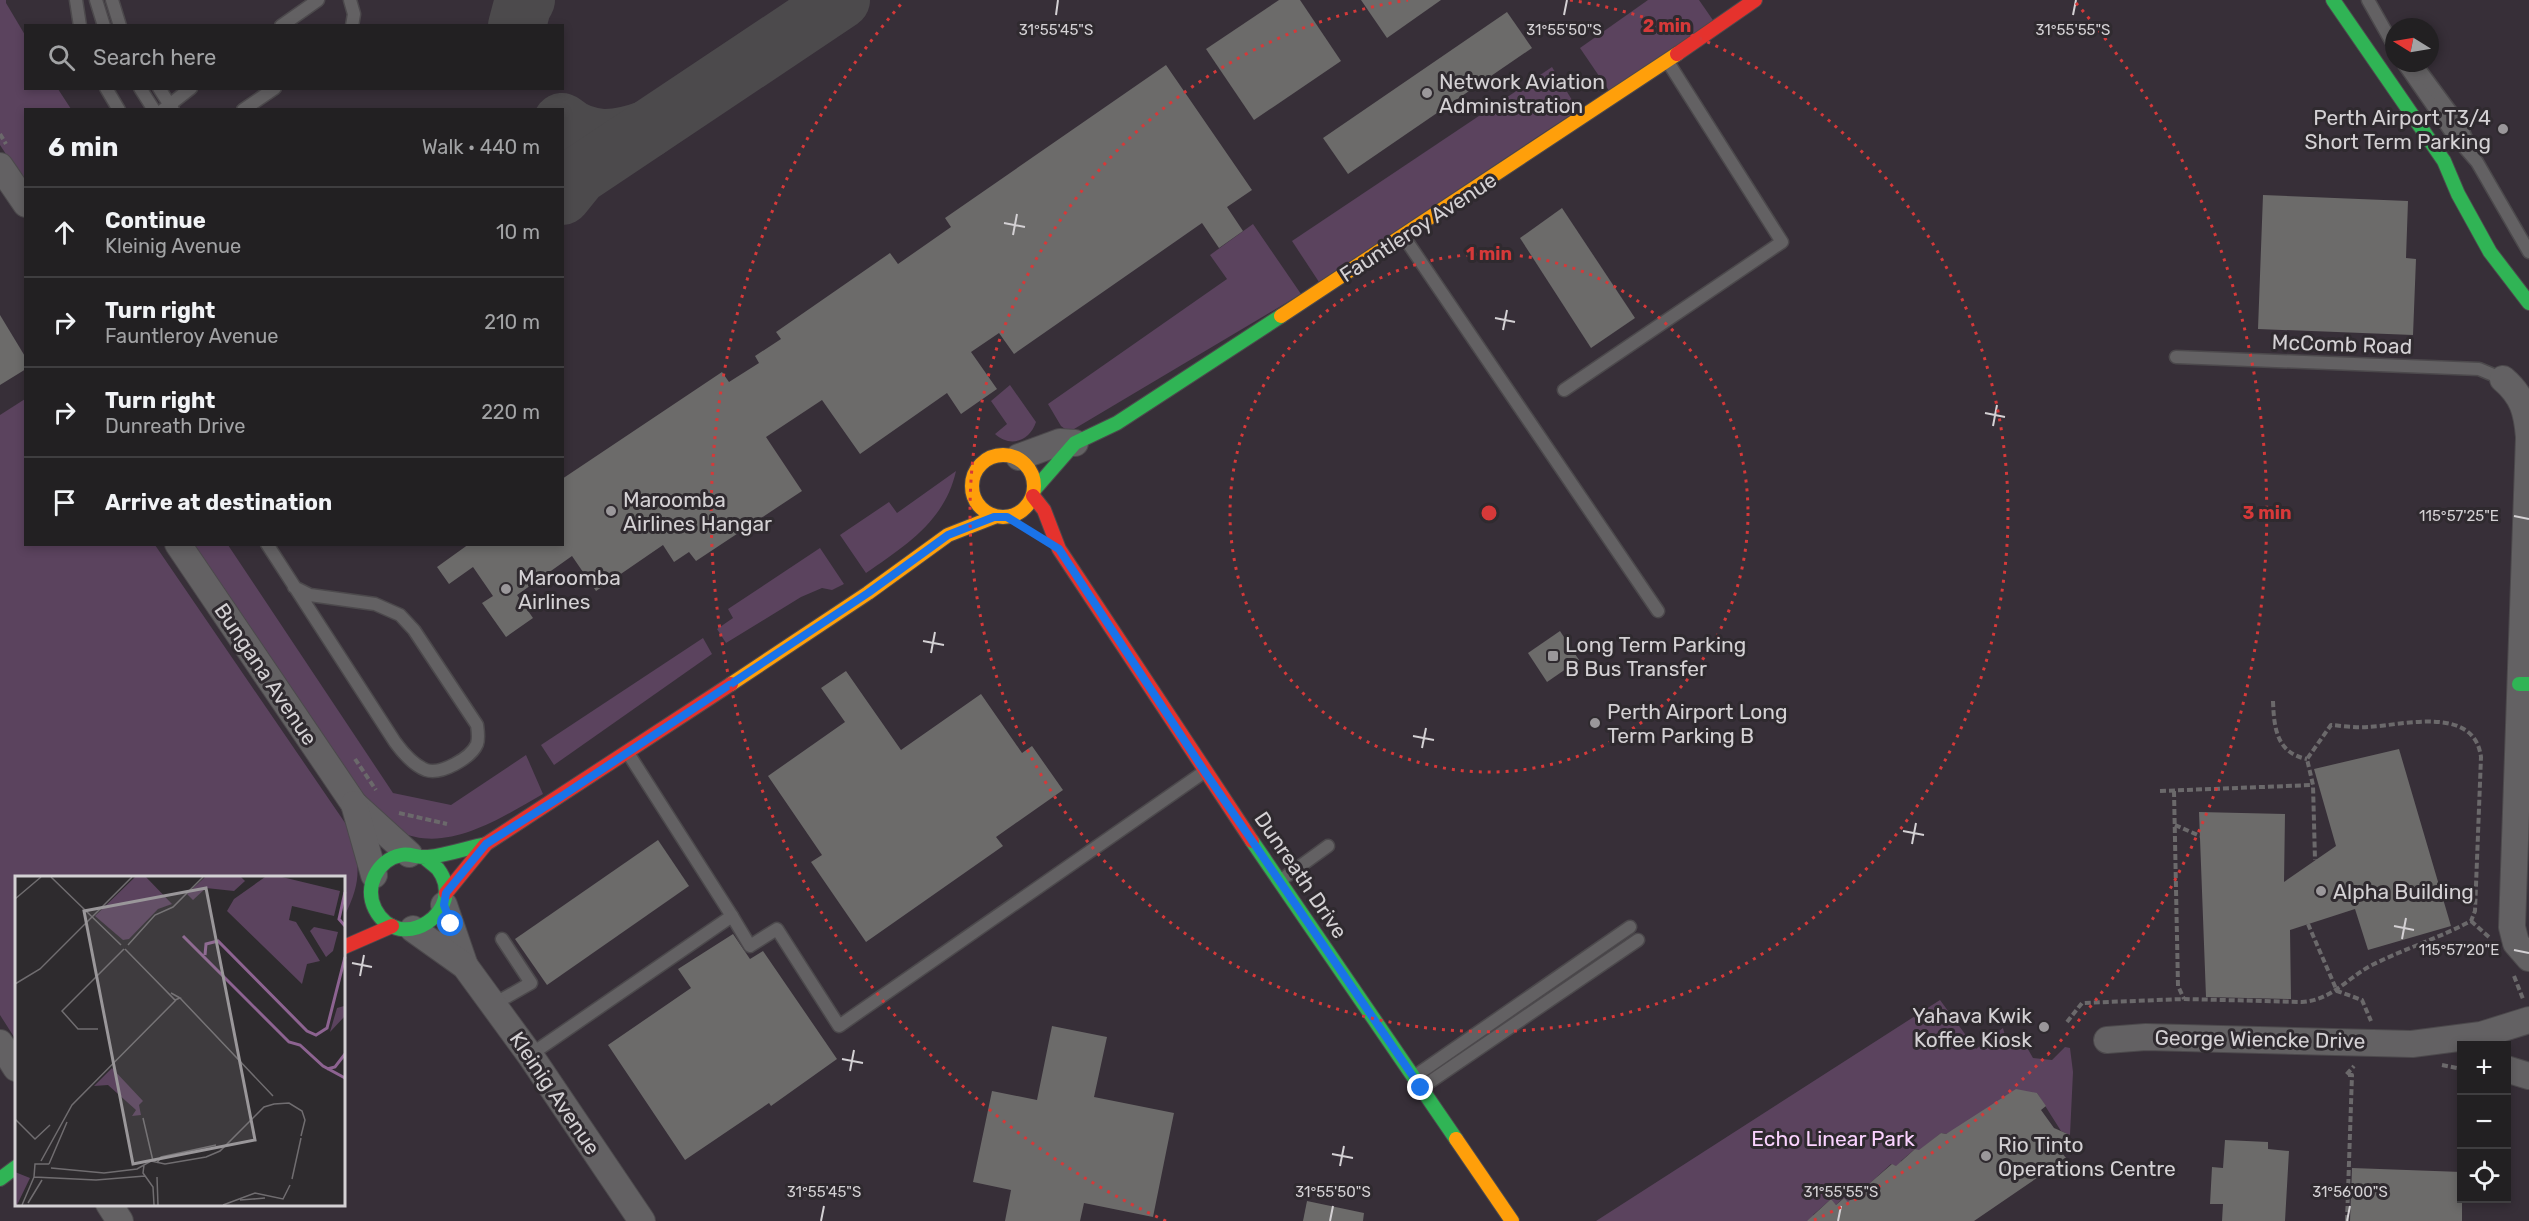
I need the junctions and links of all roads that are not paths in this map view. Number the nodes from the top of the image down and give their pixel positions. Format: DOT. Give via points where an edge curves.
graph roads {
  1 [pos="76,0"];
  2 [pos="96,0"];
  3 [pos="112,0"];
  4 [pos="318,0"];
  5 [pos="350,0"];
  6 [pos="1748,0"];
  7 [pos="1755,0"];
  8 [pos="2333,0"];
  9 [pos="2368,0"];
  10 [pos="2377,13"];
  11 [pos="1733,15"];
  12 [pos="80,24"];
  13 [pos="103,24"];
  14 [pos="119,24"];
  15 [pos="284,24"];
  16 [pos="352,24"];
  17 [pos="2385,24"];
  18 [pos="2385,29"];
  19 [pos="1668,61"];
  20 [pos="2409,72"];
  21 [pos="2422,72"];
  22 [pos="107,90"];
  23 [pos="141,90"];
  24 [pos="160,90"];
  25 [pos="189,90"];
  26 [pos="272,90"];
  27 [pos="118,108"];
  28 [pos="153,108"];
  29 [pos="169,108"];
  30 [pos="246,108"];
  31 [pos="2477,162"];
  32 [pos="0,166"];
  33 [pos="24,201"];
  34 [pos="1404,236"];
  35 [pos="2529,252"];
  36 [pos="2529,303"];
  37 [pos="2176,357"];
  38 [pos="2503,379"];
  39 [pos="1564,390"];
  40 [pos="1075,443"];
  41 [pos="1019,457"];
  42 [pos="971,491"];
  43 [pos="1034,493"];
  44 [pos="1001,517"];
  45 [pos="1022,525"];
  46 [pos="948,535"];
  47 [pos="1040,537"];
  48 [pos="179,546"];
  49 [pos="268,546"];
  50 [pos="1059,549"];
  51 [pos="294,587"];
  52 [pos="1658,611"];
  53 [pos="2524,684"];
  54 [pos="628,753"];
  55 [pos="1205,772"];
  56 [pos="354,804"];
  57 [pos="486,844"];
  58 [pos="1328,846"];
  59 [pos="417,856"];
  60 [pos="1280,881"];
  61 [pos="372,885"];
  62 [pos="445,899"];
  63 [pos="360,912"];
  64 [pos="732,916"];
  65 [pos="1630,927"];
  66 [pos="402,928"];
  67 [pos="502,939"];
  68 [pos="1638,940"];
  69 [pos="345,947"];
  70 [pos="2513,951"];
  71 [pos="465,966"];
  72 [pos="494,1004"];
  73 [pos="2523,1012"];
  74 [pos="2107,1040"];
  75 [pos="0,1043"];
  76 [pos="2412,1044"];
  77 [pos="530,1055"];
  78 [pos="2457,1055"];
  79 [pos="15,1066"];
  80 [pos="2511,1071"];
  81 [pos="2529,1076"];
  82 [pos="1418,1082"];
  83 [pos="15,1168"];
  84 [pos="0,1179"];
  85 [pos="110,1206"];
  86 [pos="120,1221"];
  87 [pos="642,1221"];
  88 [pos="1512,1221"];
  1 -- 12 [label="lane"];
  2 -- 13 [label="lane"];
  3 -- 14 [label="lane"];
  4 -- 15 [label="lane"];
  5 -- 16 [label="lane"];
  6 -- 11 [label="lane"];
  7 -- 11 [label="main road, Fauntleroy Avenue"];
  8 -- 36 [label="main road" via="2444,161 2490,252"];
  9 -- 10 [label="lane"];
  10 -- 17 [label="lane"];
  10 -- 18 [label="lane"];
  11 -- 19 [label="main road, Fauntleroy Avenue"];
  19 -- 34 [label="main road, Fauntleroy Avenue"];
  19 -- 39 [label="lane" via="1782,242"];
  20 -- 31 [label="lane"];
  21 -- 31 [label="lane" via="2460,124"];
  22 -- 27 [label="lane"];
  23 -- 28 [label="lane"];
  24 -- 29 [label="lane"];
  25 -- 29 [label="lane"];
  26 -- 30 [label="lane"];
  31 -- 35 [label="lane"];
  32 -- 33 [label="street"];
  34 -- 40 [label="main road, Fauntleroy Avenue" via="1117,423"];
  34 -- 52 [label="lane"];
  37 -- 38 [label="lane, McComb Road" via="2479,369"];
  38 -- 53 [label="street" via="2524,405 2529,437"];
  40 -- 41 [label="street, Fauntleroy Avenue" via="1060,442"];
  40 -- 43 [label="main road, Fauntleroy Avenue"];
  41 -- 42 [label="main road" via="1001,454 985,459 974,473"];
  41 -- 43 [label="main road" via="1032,475"];
  42 -- 44 [label="main road" via="980,508"];
  42 -- 46 [label="main road"];
  43 -- 44 [label="main road" via="1024,509"];
  43 -- 50 [label="main road, Dunreath Drive"];
  44 -- 45 [label="main road"];
  44 -- 46 [label="main road"];
  46 -- 54 [label="main road"];
  47 -- 50 [label="main road, Dunreath Drive"];
  48 -- 56 [label="street, Bungana Avenue"];
  49 -- 51 [label="lane"];
  50 -- 55 [label="main road, Dunreath Drive"];
  51 -- 51 [label="lane" via="310,595 375,604 400,615 477,726 478,743 473,750 446,770 438,771 419,766 407,757"];
  53 -- 70 [label="street"];
  54 -- 57 [label="main road"];
  54 -- 64 [label="lane"];
  55 -- 60 [label="main road, Dunreath Drive"];
  55 -- 64 [label="lane" via="838,1026 777,929 750,946"];
  56 -- 59 [label="street, Bungana Avenue"];
  56 -- 61 [label="street, Bungana Avenue"];
  57 -- 59 [label="main road"];
  57 -- 62 [label="main road"];
  58 -- 60 [label="lane"];
  59 -- 61 [label="main road" via="398,856 387,861"];
  59 -- 62 [label="main road" via="440,871"];
  60 -- 82 [label="main road, Dunreath Drive"];
  61 -- 63 [label="main road"];
  61 -- 66 [label="main road" via="377,913"];
  62 -- 66 [label="main road" via="429,923"];
  62 -- 71 [label="street, Kleinig Avenue"];
  64 -- 77 [label="lane"];
  65 -- 82 [label="lane"];
  66 -- 69 [label="main road"];
  66 -- 71 [label="street, Kleinig Avenue"];
  67 -- 72 [label="lane" via="531,983"];
  68 -- 82 [label="lane"];
  71 -- 72 [label="street, Kleinig Avenue"];
  72 -- 77 [label="street, Kleinig Avenue"];
  73 -- 76 [label="street, George Wiencke Drive" via="2481,1035"];
  74 -- 76 [label="street, George Wiencke Drive" via="2146,1037"];
  75 -- 79 [label="street"];
  76 -- 78 [label="street, George Wiencke Drive"];
  77 -- 87 [label="street, Kleinig Avenue"];
  80 -- 81 [label="street"];
  82 -- 88 [label="main road, Dunreath Drive"];
  83 -- 84 [label="main road"];
  85 -- 86 [label="street"];
}
